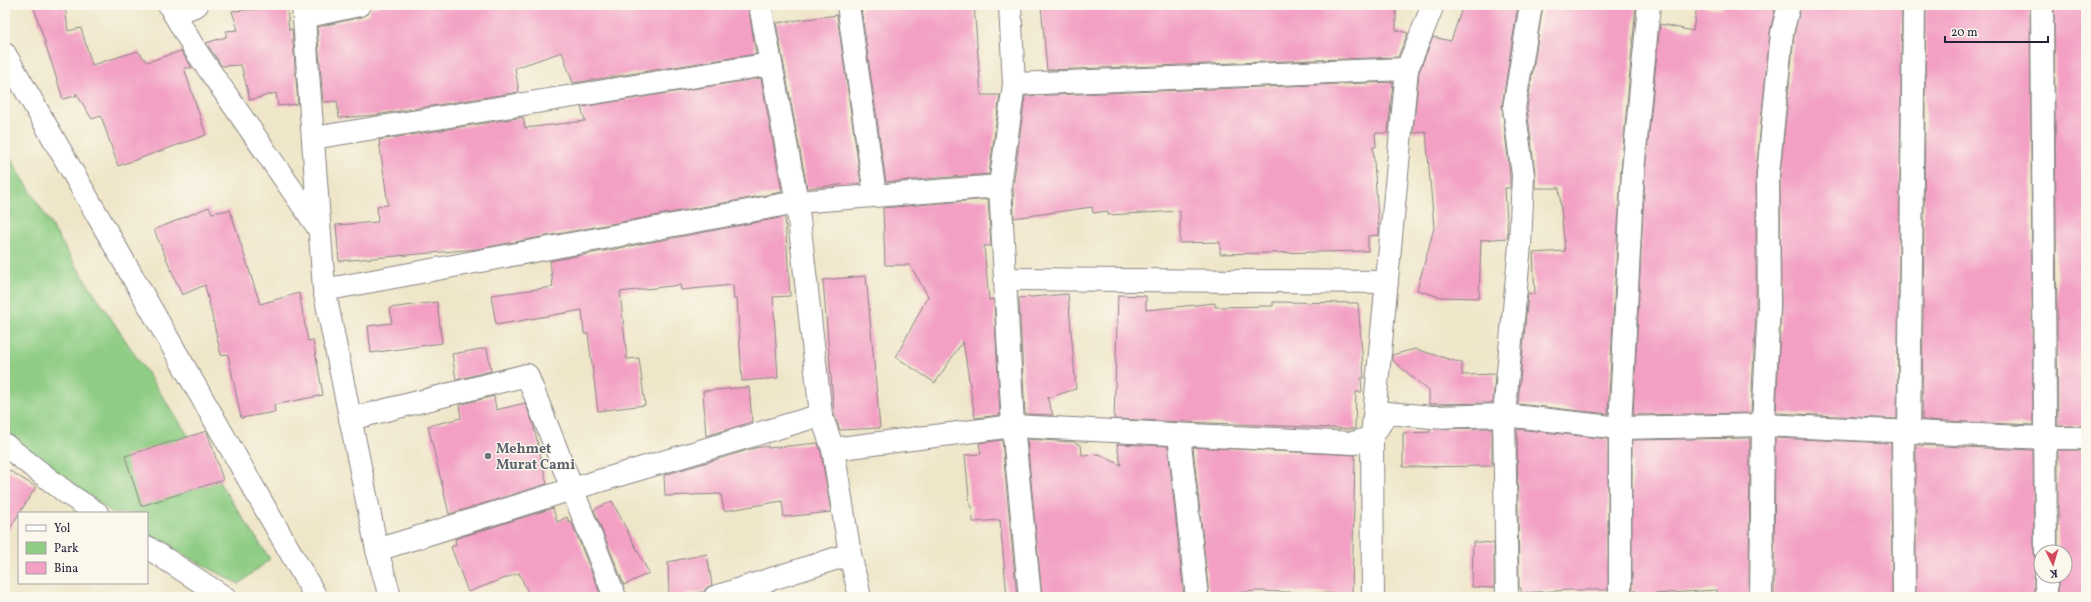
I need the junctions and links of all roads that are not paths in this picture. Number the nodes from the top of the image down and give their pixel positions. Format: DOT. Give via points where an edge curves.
graph roads {
  1 [pos="197,5"];
  2 [pos="359,5"];
  3 [pos="760,5"];
  4 [pos="848,5"];
  5 [pos="1010,5"];
  6 [pos="1433,5"];
  7 [pos="1531,5"];
  8 [pos="1649,5"];
  9 [pos="1789,5"];
  10 [pos="1914,5"];
  11 [pos="2042,5"];
  12 [pos="171,9"];
  13 [pos="304,11"];
  14 [pos="5,54"];
  15 [pos="771,64"];
  16 [pos="1407,70"];
  17 [pos="1014,84"];
  18 [pos="313,138"];
  19 [pos="1000,186"];
  20 [pos="875,196"];
  21 [pos="797,202"];
  22 [pos="320,230"];
  23 [pos="1005,279"];
  24 [pos="1386,282"];
  25 [pos="324,289"];
  26 [pos="820,415"];
  27 [pos="1504,415"];
  28 [pos="350,419"];
  29 [pos="1763,425"];
  30 [pos="1013,426"];
  31 [pos="1620,428"];
  32 [pos="1906,432"];
  33 [pos="1179,434"];
  34 [pos="1372,437"];
  35 [pos="2044,438"];
  36 [pos="2086,438"];
  37 [pos="5,445"];
  38 [pos="833,449"];
  39 [pos="572,489"];
  40 [pos="95,512"];
  41 [pos="2046,544"];
  42 [pos="148,548"];
  43 [pos="378,550"];
  44 [pos="850,554"];
  45 [pos="2046,584"];
  46 [pos="219,596"];
  47 [pos="316,597"];
  48 [pos="390,597"];
  49 [pos="615,597"];
  50 [pos="715,597"];
  51 [pos="860,597"];
  52 [pos="1030,597"];
  53 [pos="1197,597"];
  54 [pos="1374,597"];
  55 [pos="1506,597"];
  56 [pos="1620,597"];
  57 [pos="1761,597"];
  58 [pos="1904,597"];
  59 [pos="2046,597"];
  1 -- 12 [label="street"];
  2 -- 13 [label="street"];
  3 -- 15 [label="street"];
  4 -- 20 [label="street"];
  5 -- 17 [label="street"];
  6 -- 16 [label="street"];
  7 -- 27 [label="street" via="1514,108 1523,175 1520,245"];
  8 -- 31 [label="street" via="1633,171"];
  9 -- 29 [label="street" via="1782,33 1768,174 1769,307"];
  10 -- 32 [label="street"];
  11 -- 35 [label="street"];
  12 -- 22 [label="street" via="194,48"];
  13 -- 18 [label="street"];
  14 -- 47 [label="street"];
  15 -- 18 [label="street"];
  15 -- 21 [label="street"];
  16 -- 17 [label="street"];
  16 -- 24 [label="street"];
  17 -- 19 [label="street"];
  18 -- 22 [label="street"];
  19 -- 20 [label="street"];
  19 -- 23 [label="street"];
  20 -- 21 [label="street"];
  21 -- 25 [label="street"];
  21 -- 26 [label="street"];
  22 -- 25 [label="street"];
  23 -- 24 [label="street"];
  23 -- 30 [label="street"];
  24 -- 34 [label="street"];
  25 -- 28 [label="street"];
  26 -- 38 [label="street"];
  26 -- 39 [label="street"];
  27 -- 31 [label="street"];
  27 -- 34 [label="street" via="1434,417 1387,413"];
  27 -- 55 [label="street"];
  28 -- 39 [label="street" via="528,375"];
  28 -- 43 [label="street"];
  29 -- 31 [label="street"];
  29 -- 32 [label="street"];
  29 -- 57 [label="street"];
  30 -- 33 [label="street"];
  30 -- 38 [label="street"];
  30 -- 52 [label="street"];
  31 -- 56 [label="street"];
  32 -- 35 [label="street"];
  32 -- 58 [label="street"];
  33 -- 34 [label="street" via="1354,443"];
  33 -- 53 [label="street"];
  34 -- 54 [label="street"];
  35 -- 36 [label="street"];
  35 -- 41 [label="street"];
  37 -- 40 [label="street"];
  38 -- 44 [label="street"];
  39 -- 43 [label="street"];
  39 -- 49 [label="street"];
  42 -- 46 [label="street"];
  43 -- 48 [label="street"];
  44 -- 50 [label="street"];
  44 -- 51 [label="street"];
  45 -- 59 [label="street"];
}
